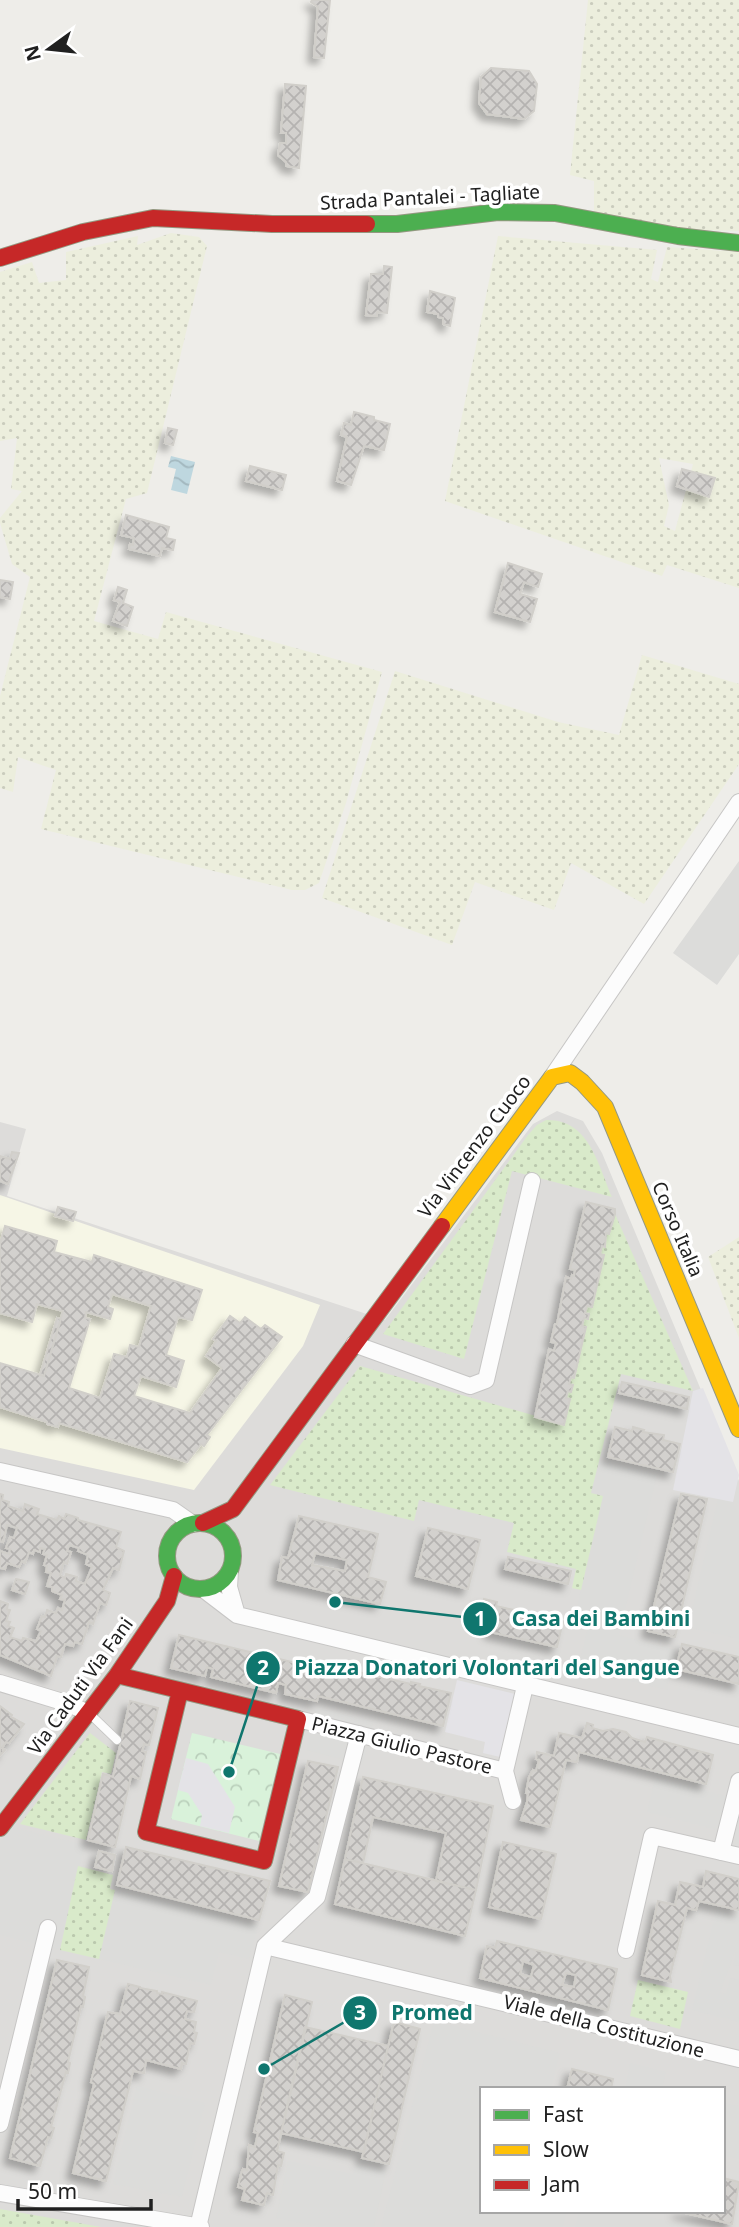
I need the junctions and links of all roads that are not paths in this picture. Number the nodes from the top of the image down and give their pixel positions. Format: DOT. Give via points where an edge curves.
graph roads {
  1 [pos="739,243"];
  2 [pos="0,258"];
  3 [pos="739,802"];
  4 [pos="552,1077"];
  5 [pos="532,1181"];
  6 [pos="354,1344"];
  7 [pos="739,1429"];
  8 [pos="0,1471"];
  9 [pos="233,1509"];
  10 [pos="198,1524"];
  11 [pos="229,1539"];
  12 [pos="230,1571"];
  13 [pos="174,1576"];
  14 [pos="197,1589"];
  15 [pos="167,1601"];
  16 [pos="237,1615"];
  17 [pos="117,1675"];
  18 [pos="0,1683"];
  19 [pos="526,1686"];
  20 [pos="180,1691"];
  21 [pos="89,1713"];
  22 [pos="298,1719"];
  23 [pos="359,1734"];
  24 [pos="739,1736"];
  25 [pos="117,1740"];
  26 [pos="505,1771"];
  27 [pos="739,1781"];
  28 [pos="513,1801"];
  29 [pos="0,1828"];
  30 [pos="721,1852"];
  31 [pos="739,1856"];
  32 [pos="48,1928"];
  33 [pos="265,1945"];
  34 [pos="626,1950"];
  35 [pos="739,2059"];
  36 [pos="0,2124"];
  37 [pos="0,2193"];
  38 [pos="199,2227"];
  1 -- 2 [label="street, Strada Pantalei - Tagliate" via="555,213 498,212 397,224 153,218 83,232"];
  3 -- 4 [label="street, Via Vincenzo Cuoco"];
  4 -- 6 [label="street, Via Vincenzo Cuoco"];
  4 -- 7 [label="street, Corso Italia" via="570,1073 605,1107"];
  5 -- 6 [label="street" via="486,1380 470,1386"];
  6 -- 9 [label="street, Via Vincenzo Cuoco"];
  8 -- 10 [label="street" via="173,1510"];
  9 -- 10 [label="street, Via Vincenzo Cuoco"];
  9 -- 11 [label="street, Via Vincenzo Cuoco"];
  10 -- 11 [label="street" via="222,1531"];
  10 -- 13 [label="street" via="183,1528 170,1544 167,1554"];
  11 -- 12 [label="street"];
  12 -- 14 [label="street" via="214,1587"];
  12 -- 16 [label="street" via="229,1587"];
  13 -- 14 [label="street"];
  13 -- 15 [label="street, Via Caduti Via Fani"];
  14 -- 15 [label="street, Via Caduti Via Fani"];
  14 -- 16 [label="street"];
  15 -- 17 [label="street, Via Caduti Via Fani"];
  16 -- 19 [label="street"];
  17 -- 20 [label="street"];
  17 -- 21 [label="street, Via Caduti Via Fani"];
  18 -- 21 [label="street"];
  19 -- 24 [label="street"];
  19 -- 26 [label="street"];
  20 -- 22 [label="street"];
  20 -- 22 [label="street" via="146,1832 264,1861"];
  21 -- 25 [label="lane"];
  21 -- 29 [label="street, Via Caduti Via Fani"];
  22 -- 23 [label="street, Piazza Giulio Pastore"];
  23 -- 26 [label="street, Piazza Giulio Pastore"];
  23 -- 33 [label="street" via="317,1897"];
  26 -- 28 [label="street"];
  27 -- 30 [label="street"];
  30 -- 31 [label="street"];
  30 -- 34 [label="street" via="652,1836"];
  32 -- 36 [label="street"];
  33 -- 35 [label="street, Viale della Costituzione"];
  33 -- 38 [label="street"];
  37 -- 38 [label="street"];
}
